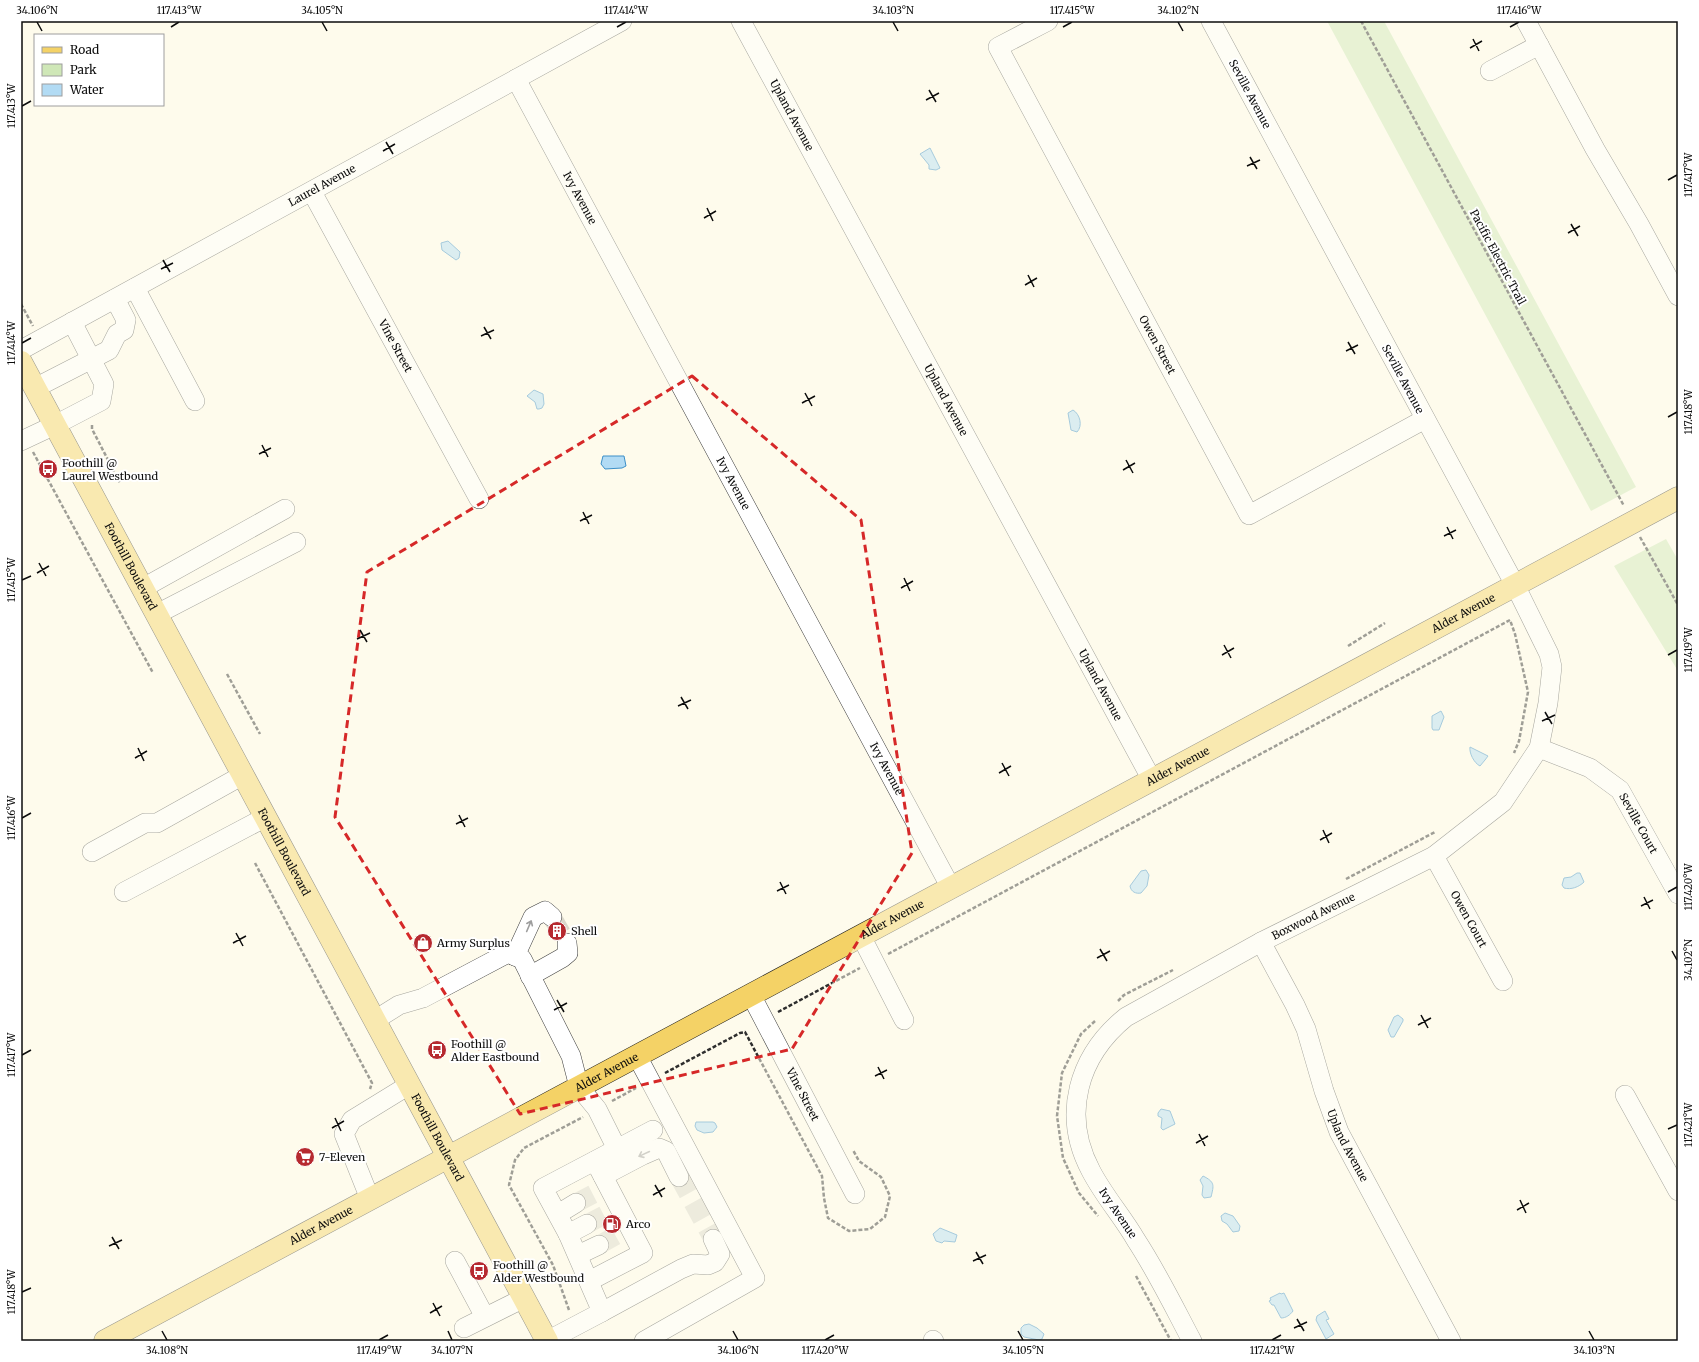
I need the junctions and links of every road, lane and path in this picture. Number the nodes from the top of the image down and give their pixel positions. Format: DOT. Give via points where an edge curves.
graph roads {
  1 [pos="622,21"];
  2 [pos="741,21"];
  3 [pos="1048,21"];
  4 [pos="1211,21"];
  5 [pos="1361,21"];
  6 [pos="1526,21"];
  7 [pos="1539,45"];
  8 [pos="1490,70"];
  9 [pos="516,79"];
  10 [pos="312,192"];
  11 [pos="135,288"];
  12 [pos="1678,296"];
  13 [pos="115,299"];
  14 [pos="21,304"];
  15 [pos="72,322"];
  16 [pos="33,326"];
  17 [pos="21,350"];
  18 [pos="91,359"];
  19 [pos="21,362"];
  20 [pos="35,388"];
  21 [pos="195,401"];
  22 [pos="1425,419"];
  23 [pos="93,422"];
  24 [pos="55,425"];
  25 [pos="24,440"];
  26 [pos="120,483"];
  27 [pos="1678,498"];
  28 [pos="479,499"];
  29 [pos="1621,501"];
  30 [pos="285,509"];
  31 [pos="296,542"];
  32 [pos="1644,544"];
  33 [pos="1515,585"];
  34 [pos="143,588"];
  35 [pos="1678,605"];
  36 [pos="157,614"];
  37 [pos="1385,623"];
  38 [pos="1348,646"];
  39 [pos="153,673"];
  40 [pos="227,674"];
  41 [pos="260,734"];
  42 [pos="1539,748"];
  43 [pos="1511,759"];
  44 [pos="243,775"];
  45 [pos="1152,780"];
  46 [pos="266,817"];
  47 [pos="1437,831"];
  48 [pos="92,852"];
  49 [pos="1434,856"];
  50 [pos="255,864"];
  51 [pos="1340,882"];
  52 [pos="951,888"];
  53 [pos="124,892"];
  54 [pos="1678,894"];
  55 [pos="552,917"];
  56 [pos="861,936"];
  57 [pos="1261,942"];
  58 [pos="567,943"];
  59 [pos="515,956"];
  60 [pos="874,961"];
  61 [pos="1180,966"];
  62 [pos="530,976"];
  63 [pos="1503,981"];
  64 [pos="751,995"];
  65 [pos="1113,1005"];
  66 [pos="778,1013"];
  67 [pos="1097,1019"];
  68 [pos="375,1020"];
  69 [pos="904,1020"];
  70 [pos="637,1056"];
  71 [pos="1081,1076"];
  72 [pos="650,1081"];
  73 [pos="409,1085"];
  74 [pos="579,1087"];
  75 [pos="1625,1095"];
  76 [pos="375,1106"];
  77 [pos="597,1109"];
  78 [pos="1057,1116"];
  79 [pos="653,1130"];
  80 [pos="852,1148"];
  81 [pos="617,1149"];
  82 [pos="448,1157"];
  83 [pos="679,1177"];
  84 [pos="601,1179"];
  85 [pos="1678,1191"];
  86 [pos="854,1194"];
  87 [pos="370,1199"];
  88 [pos="576,1203"];
  89 [pos="558,1214"];
  90 [pos="587,1224"];
  91 [pos="568,1234"];
  92 [pos="713,1238"];
  93 [pos="598,1245"];
  94 [pos="578,1256"];
  95 [pos="455,1261"];
  96 [pos="590,1281"];
  97 [pos="524,1298"];
  98 [pos="602,1312"];
  99 [pos="485,1317"];
  100 [pos="577,1325"];
  101 [pos="464,1328"];
  102 [pos="105,1341"];
  103 [pos="547,1341"];
  104 [pos="644,1341"];
  105 [pos="1192,1341"];
  106 [pos="1451,1341"];
  1 -- 9 [label="street, Laurel Avenue"];
  2 -- 45 [label="street, Upland Avenue"];
  3 -- 22 [label="street, Owen Street" via="998,47 1249,515"];
  4 -- 22 [label="street, Seville Avenue"];
  5 -- 29 [label="path, Pacific Electric Trail"];
  6 -- 7 [label="street"];
  7 -- 8 [label="street"];
  7 -- 12 [label="street"];
  9 -- 10 [label="street, Laurel Avenue"];
  9 -- 52 [label="street, Ivy Avenue"];
  10 -- 11 [label="street, Laurel Avenue"];
  10 -- 28 [label="street, Vine Street"];
  11 -- 13 [label="street, Laurel Avenue"];
  11 -- 21 [label="street"];
  13 -- 15 [label="street, Laurel Avenue"];
  13 -- 18 [label="street" via="126,320 124,330 117,334 109,350"];
  14 -- 16 [label="path"];
  15 -- 17 [label="street, Laurel Avenue"];
  15 -- 18 [label="street"];
  18 -- 20 [label="street"];
  18 -- 24 [label="street" via="104,384 101,401"];
  19 -- 20 [label="main road, Foothill Boulevard"];
  20 -- 24 [label="main road, Foothill Boulevard"];
  22 -- 33 [label="street, Seville Avenue"];
  23 -- 26 [label="path" via="92,429"];
  24 -- 25 [label="street"];
  24 -- 34 [label="main road, Foothill Boulevard"];
  25 -- 39 [label="path"];
  27 -- 33 [label="main road, Alder Avenue"];
  30 -- 34 [label="street"];
  31 -- 36 [label="street"];
  32 -- 35 [label="path"];
  33 -- 42 [label="street, Seville Avenue" via="1549,654 1552,667"];
  33 -- 45 [label="main road, Alder Avenue"];
  34 -- 36 [label="main road, Foothill Boulevard"];
  36 -- 44 [label="main road, Foothill Boulevard"];
  37 -- 38 [label="path"];
  40 -- 41 [label="path"];
  42 -- 49 [label="street, Boxwood Avenue" via="1503,802"];
  42 -- 54 [label="street, Seville Court" via="1590,768 1620,790"];
  43 -- 60 [label="path" via="1519,741 1528,692 1510,620"];
  44 -- 46 [label="main road, Foothill Boulevard"];
  44 -- 48 [label="street" via="157,823 145,823"];
  45 -- 52 [label="main road, Alder Avenue"];
  46 -- 53 [label="street"];
  46 -- 68 [label="main road, Foothill Boulevard"];
  47 -- 51 [label="path"];
  49 -- 57 [label="street, Boxwood Avenue"];
  49 -- 63 [label="street, Owen Court"];
  50 -- 76 [label="path" via="372,1083 369,1091"];
  52 -- 56 [label="main road, Alder Avenue"];
  59 -- 55 [label="street, one-way" via="533,916 545,911"];
  56 -- 60 [label="street"];
  56 -- 64 [label="main road, Alder Avenue"];
  57 -- 71 [label="street, Boxwood Avenue" via="1126,1017 1111,1029 1097,1046"];
  57 -- 106 [label="street, Upland Avenue" via="1306,1029 1339,1132"];
  58 -- 62 [label="street" via="568,952 562,958"];
  59 -- 62 [label="street" via="522,960"];
  59 -- 68 [label="street" via="508,953 423,998 399,1005"];
  60 -- 66 [label="path"];
  60 -- 69 [label="street"];
  61 -- 65 [label="path" via="1124,995"];
  62 -- 74 [label="street" via="571,1056"];
  64 -- 70 [label="main road, Alder Avenue"];
  64 -- 86 [label="street, Vine Street"];
  67 -- 78 [label="path" via="1081,1034 1062,1073"];
  68 -- 73 [label="main road, Foothill Boulevard"];
  70 -- 72 [label="street"];
  70 -- 74 [label="main road, Alder Avenue"];
  71 -- 105 [label="street, Ivy Avenue" via="1076,1112 1080,1144 1090,1170 1143,1251"];
  72 -- 77 [label="path"];
  72 -- 80 [label="path" via="745,1032 822,1176 828,1218 849,1231 870,1229 885,1217 890,1196 881,1177 859,1161"];
  72 -- 104 [label="street" via="755,1278"];
  73 -- 76 [label="street"];
  73 -- 82 [label="main road, Foothill Boulevard"];
  74 -- 77 [label="street"];
  74 -- 82 [label="main road, Alder Avenue"];
  75 -- 85 [label="street"];
  76 -- 87 [label="street" via="352,1120 344,1134"];
  77 -- 81 [label="street"];
  77 -- 100 [label="path" via="524,1148 515,1160 509,1185 553,1265"];
  79 -- 81 [label="street"];
  81 -- 84 [label="street"];
  82 -- 87 [label="main road, Alder Avenue"];
  82 -- 97 [label="main road, Foothill Boulevard"];
  83 -- 84 [label="street, one-way" via="666,1151 659,1148 643,1154"];
  84 -- 89 [label="street" via="543,1188"];
  84 -- 96 [label="street" via="626,1230 643,1253"];
  87 -- 102 [label="main road, Alder Avenue"];
  88 -- 89 [label="street"];
  89 -- 91 [label="street"];
  90 -- 91 [label="street"];
  91 -- 94 [label="street"];
  92 -- 98 [label="street" via="720,1254 716,1262 681,1268"];
  93 -- 94 [label="street"];
  94 -- 96 [label="street"];
  95 -- 99 [label="street"];
  96 -- 98 [label="street"];
  97 -- 99 [label="street"];
  97 -- 103 [label="main road, Foothill Boulevard"];
  98 -- 100 [label="street"];
  99 -- 101 [label="street"];
  100 -- 103 [label="street"];
}
